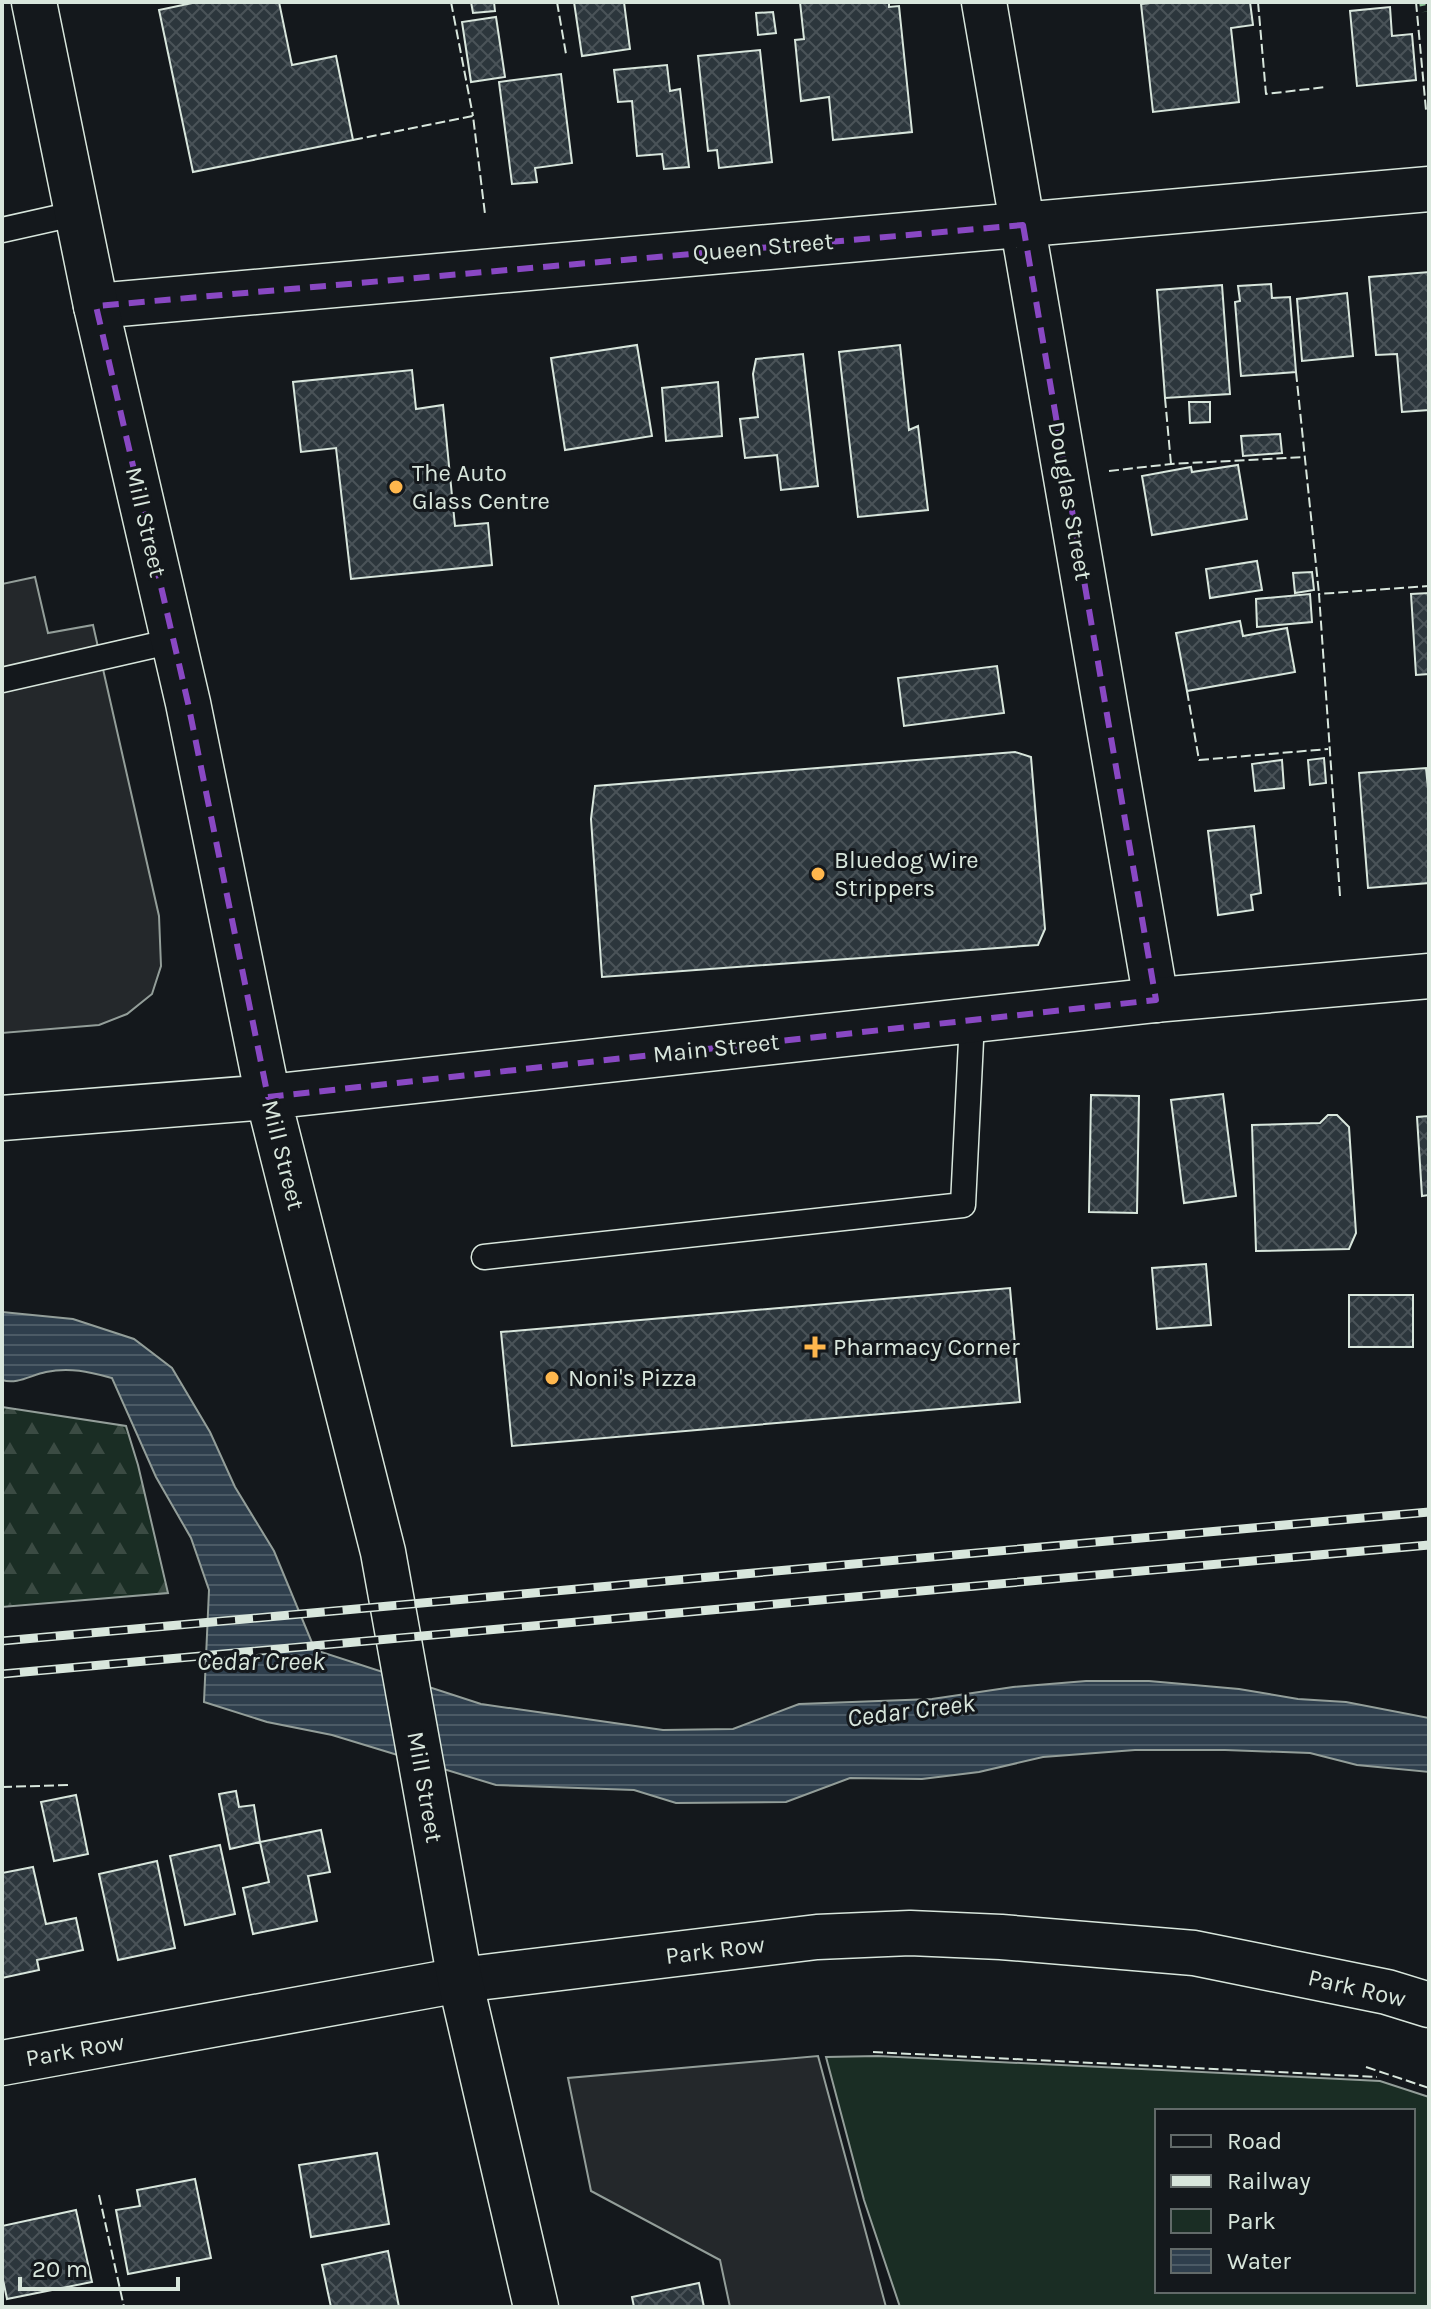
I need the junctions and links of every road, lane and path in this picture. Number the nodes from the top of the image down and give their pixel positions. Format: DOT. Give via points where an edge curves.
graph roads {
  1 [pos="34,2"];
  2 [pos="984,2"];
  3 [pos="1429,189"];
  4 [pos="78,213"];
  5 [pos="1023,225"];
  6 [pos="2,230"];
  7 [pos="96,306"];
  8 [pos="173,641"];
  9 [pos="2,680"];
  10 [pos="1429,976"];
  11 [pos="1156,1000"];
  12 [pos="972,1020"];
  13 [pos="268,1097"];
  14 [pos="2,1118"];
  15 [pos="484,1257"];
  16 [pos="460,1980"];
  17 [pos="1429,2005"];
  18 [pos="2,2063"];
  19 [pos="536,2307"];
  1 -- 4 [label="main road, Mill Street"];
  2 -- 5 [label="main road, Douglas Street"];
  3 -- 5 [label="main road, Queen Street"];
  4 -- 6 [label="lane"];
  4 -- 7 [label="main road, Mill Street"];
  5 -- 7 [label="main road, Queen Street"];
  5 -- 11 [label="main road, Douglas Street"];
  7 -- 8 [label="main road, Mill Street"];
  8 -- 9 [label="lane"];
  8 -- 13 [label="main road, Mill Street"];
  10 -- 11 [label="main road, Main Street"];
  11 -- 12 [label="main road, Main Street"];
  12 -- 13 [label="main road, Main Street"];
  12 -- 15 [label="lane" via="963,1205"];
  13 -- 14 [label="main road, Main Street"];
  13 -- 16 [label="main road, Mill Street" via="383,1552"];
  16 -- 17 [label="main road, Park Row" via="817,1937 910,1933 1194,1953"];
  16 -- 18 [label="main road, Park Row"];
  16 -- 19 [label="main road, Mill Street"];
}
